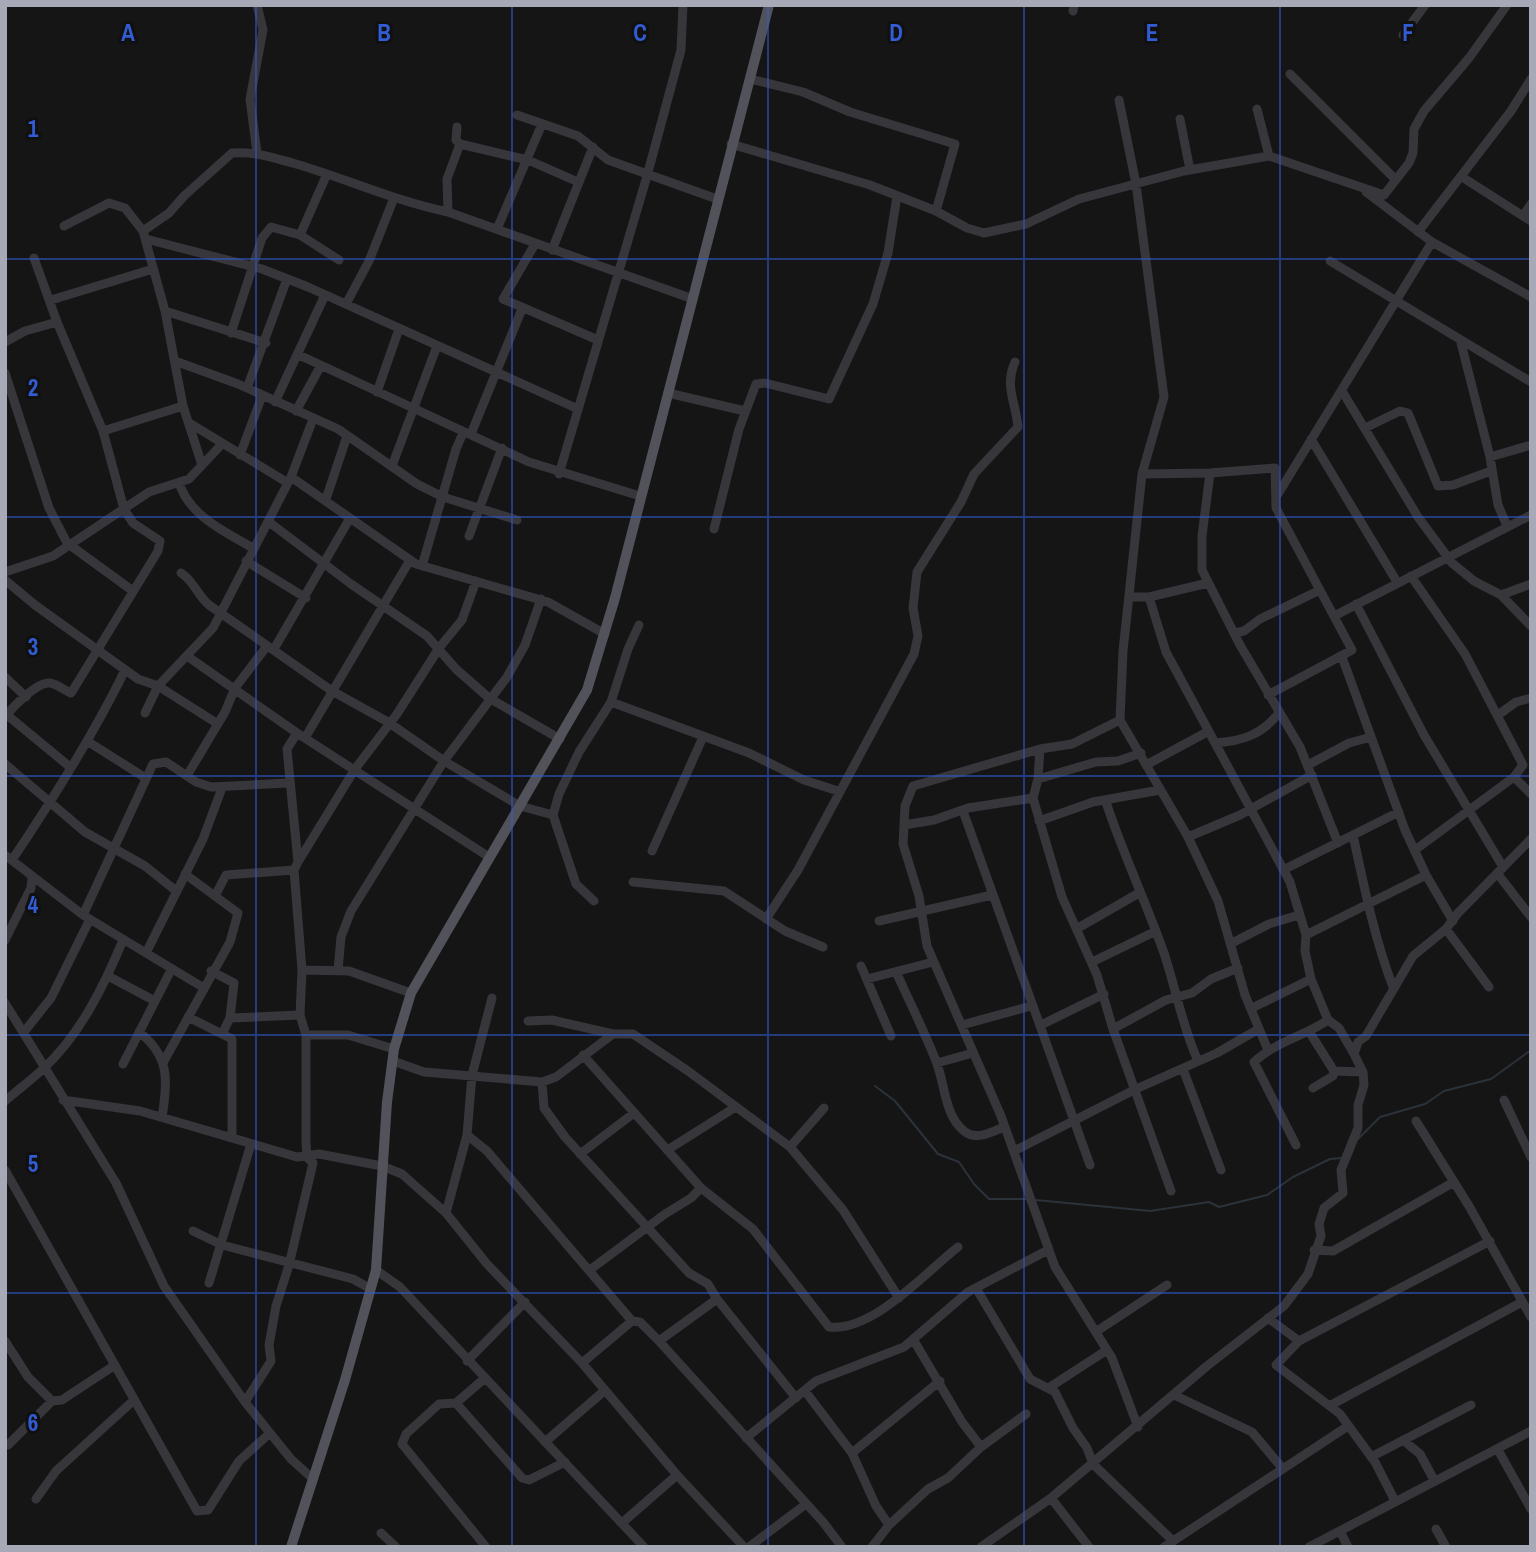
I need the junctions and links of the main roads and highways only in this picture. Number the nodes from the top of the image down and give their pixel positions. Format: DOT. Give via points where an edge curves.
graph roads {
  1 [pos="769,5"];
  2 [pos="295,1545"];
  1 -- 2 [label="main road" via="587,690 411,993 393,1055 383,1131 376,1270"];
}
